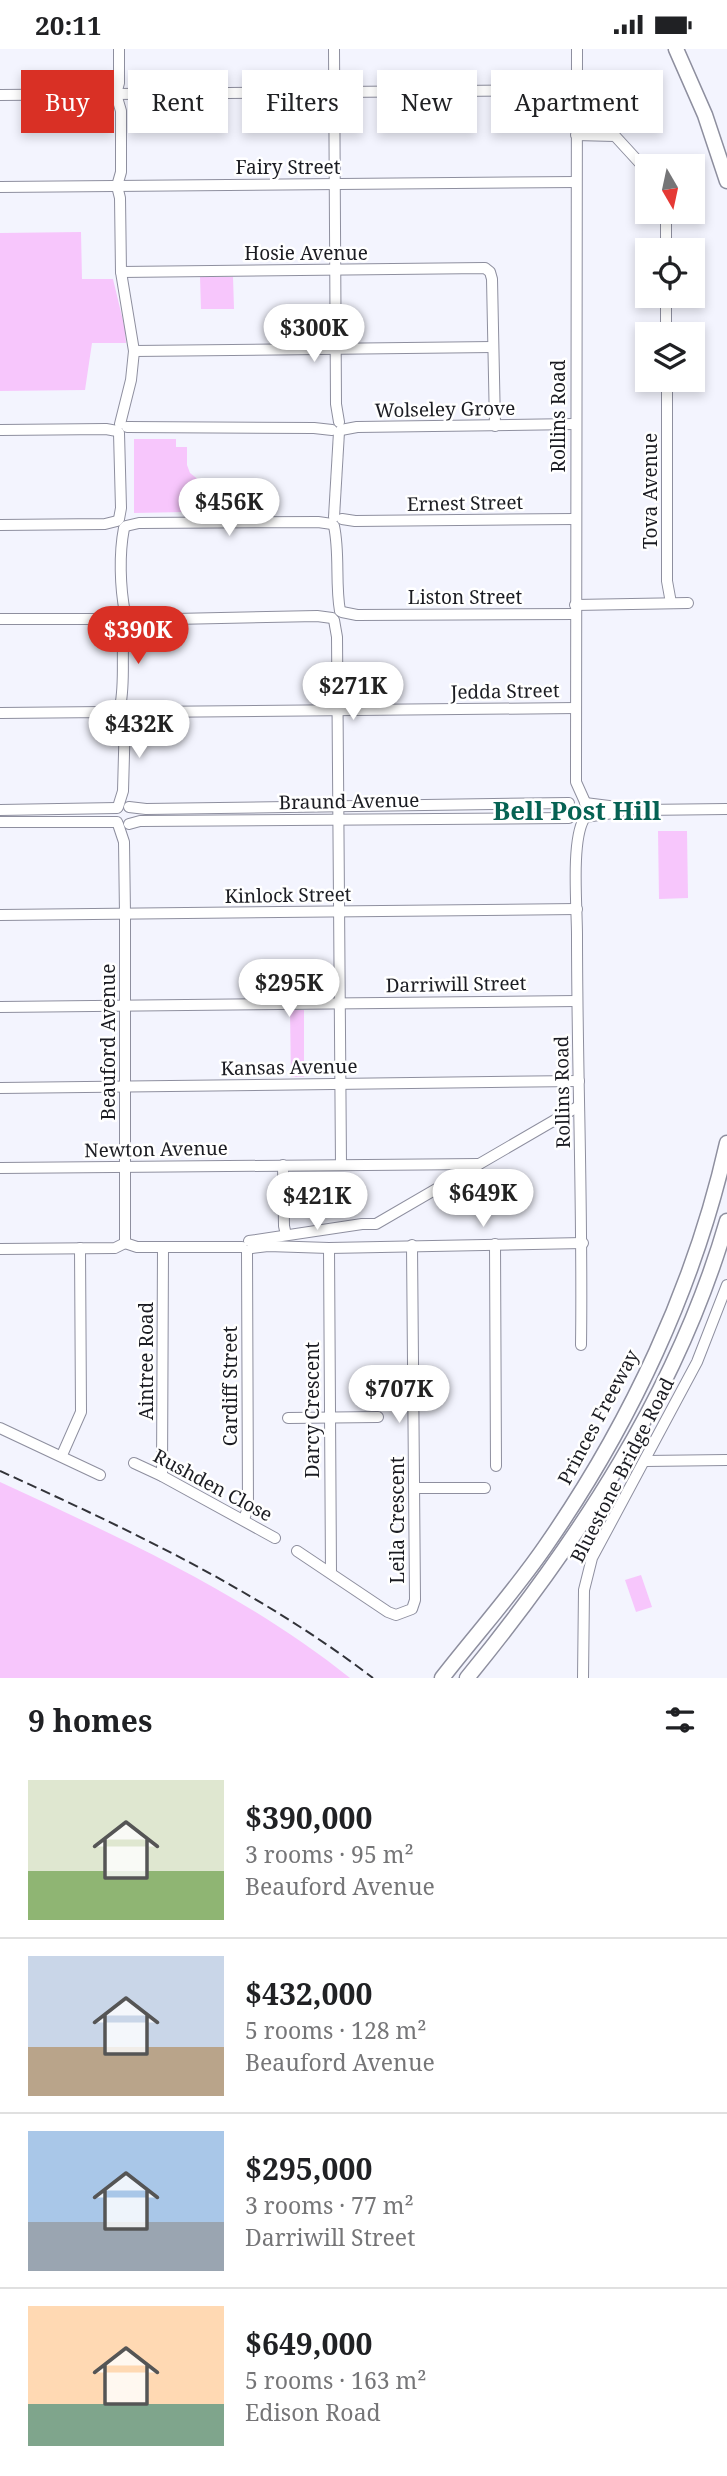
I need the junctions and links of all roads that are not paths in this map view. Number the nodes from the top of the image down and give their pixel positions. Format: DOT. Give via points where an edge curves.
graph roads {
  1 [pos="119,49"];
  2 [pos="334,49"];
  3 [pos="577,49"];
  4 [pos="676,49"];
  5 [pos="334,70"];
  6 [pos="577,70"];
  7 [pos="491,91"];
  8 [pos="363,92"];
  9 [pos="242,93"];
  10 [pos="116,94"];
  11 [pos="0,95"];
  12 [pos="333,133"];
  13 [pos="576,135"];
  14 [pos="635,158"];
  15 [pos="727,181"];
  16 [pos="576,182"];
  17 [pos="117,185"];
  18 [pos="334,185"];
  19 [pos="0,187"];
  20 [pos="335,270"];
  21 [pos="121,272"];
  22 [pos="494,347"];
  23 [pos="335,349"];
  24 [pos="134,351"];
  25 [pos="667,392"];
  26 [pos="575,425"];
  27 [pos="495,426"];
  28 [pos="122,427"];
  29 [pos="336,427"];
  30 [pos="0,430"];
  31 [pos="575,519"];
  32 [pos="337,520"];
  33 [pos="121,522"];
  34 [pos="0,525"];
  35 [pos="671,603"];
  36 [pos="688,603"];
  37 [pos="575,609"];
  38 [pos="337,616"];
  39 [pos="122,618"];
  40 [pos="0,619"];
  41 [pos="576,708"];
  42 [pos="338,710"];
  43 [pos="123,712"];
  44 [pos="0,713"];
  45 [pos="576,782"];
  46 [pos="569,802"];
  47 [pos="585,802"];
  48 [pos="123,807"];
  49 [pos="339,807"];
  50 [pos="727,809"];
  51 [pos="0,810"];
  52 [pos="641,810"];
  53 [pos="339,818"];
  54 [pos="570,818"];
  55 [pos="584,818"];
  56 [pos="0,822"];
  57 [pos="123,824"];
  58 [pos="577,838"];
  59 [pos="577,909"];
  60 [pos="339,912"];
  61 [pos="125,914"];
  62 [pos="0,915"];
  63 [pos="577,1001"];
  64 [pos="340,1003"];
  65 [pos="125,1005"];
  66 [pos="0,1007"];
  67 [pos="579,1081"];
  68 [pos="340,1084"];
  69 [pos="126,1086"];
  70 [pos="0,1087"];
  71 [pos="579,1105"];
  72 [pos="727,1143"];
  73 [pos="442,1164"];
  74 [pos="480,1164"];
  75 [pos="283,1165"];
  76 [pos="341,1165"];
  77 [pos="127,1167"];
  78 [pos="0,1168"];
  79 [pos="442,1185"];
  80 [pos="727,1221"];
  81 [pos="373,1230"];
  82 [pos="286,1235"];
  83 [pos="125,1242"];
  84 [pos="583,1243"];
  85 [pos="495,1244"];
  86 [pos="384,1245"];
  87 [pos="412,1245"];
  88 [pos="363,1246"];
  89 [pos="163,1247"];
  90 [pos="248,1247"];
  91 [pos="80,1248"];
  92 [pos="329,1248"];
  93 [pos="0,1249"];
  94 [pos="727,1285"];
  95 [pos="581,1345"];
  96 [pos="378,1417"];
  97 [pos="288,1418"];
  98 [pos="330,1418"];
  99 [pos="0,1428"];
  100 [pos="62,1455"];
  101 [pos="727,1460"];
  102 [pos="645,1461"];
  103 [pos="134,1463"];
  104 [pos="496,1466"];
  105 [pos="100,1475"];
  106 [pos="162,1476"];
  107 [pos="415,1488"];
  108 [pos="485,1488"];
  109 [pos="244,1519"];
  110 [pos="275,1538"];
  111 [pos="296,1551"];
  112 [pos="331,1573"];
  113 [pos="445,1675"];
  114 [pos="467,1678"];
  115 [pos="583,1678"];
  1 -- 10 [label="street"];
  2 -- 5 [label="street"];
  3 -- 6 [label="street, Rollins Road"];
  4 -- 15 [label="highway"];
  7 -- 8 [label="street"];
  9 -- 10 [label="street"];
  10 -- 11 [label="street"];
  10 -- 17 [label="street" via="121,122"];
  12 -- 18 [label="street"];
  13 -- 14 [label="street" via="615,136"];
  13 -- 16 [label="street, Rollins Road"];
  16 -- 18 [label="street, Fairy Street"];
  16 -- 26 [label="street, Rollins Road"];
  17 -- 18 [label="street, Fairy Street"];
  17 -- 19 [label="street, Fairy Street"];
  17 -- 21 [label="street"];
  18 -- 20 [label="street"];
  20 -- 21 [label="street, Hosie Avenue"];
  20 -- 22 [label="street, Hosie Avenue" via="485,268 492,279"];
  20 -- 23 [label="street"];
  21 -- 24 [label="street"];
  22 -- 23 [label="street"];
  22 -- 27 [label="street"];
  23 -- 24 [label="street"];
  23 -- 29 [label="street"];
  24 -- 28 [label="street"];
  25 -- 35 [label="street, Tova Avenue" via="667,581"];
  26 -- 27 [label="street, Wolseley Grove"];
  26 -- 31 [label="street, Rollins Road"];
  27 -- 29 [label="street, Wolseley Grove"];
  28 -- 29 [label="street, Wolseley Grove"];
  28 -- 30 [label="street, Wolseley Grove"];
  28 -- 33 [label="street"];
  29 -- 32 [label="street"];
  31 -- 32 [label="street, Ernest Street"];
  31 -- 37 [label="street, Rollins Road"];
  32 -- 33 [label="street, Ernest Street"];
  32 -- 38 [label="street"];
  33 -- 34 [label="street, Ernest Street"];
  33 -- 39 [label="street"];
  35 -- 36 [label="street, Liston Street"];
  35 -- 37 [label="street, Liston Street"];
  37 -- 38 [label="street, Liston Street"];
  37 -- 41 [label="street, Rollins Road"];
  38 -- 39 [label="street, Liston Street"];
  38 -- 42 [label="street"];
  39 -- 40 [label="street, Liston Street"];
  39 -- 43 [label="street"];
  41 -- 42 [label="street, Jedda Street"];
  41 -- 45 [label="street, Rollins Road"];
  42 -- 43 [label="street, Jedda Street"];
  42 -- 49 [label="street"];
  43 -- 44 [label="street, Jedda Street"];
  43 -- 48 [label="street"];
  45 -- 46 [label="street, Rollins Road"];
  45 -- 47 [label="street, Rollins Road"];
  46 -- 47 [label="street"];
  46 -- 49 [label="street, Braund Avenue"];
  46 -- 54 [label="street"];
  47 -- 52 [label="street"];
  47 -- 55 [label="street"];
  48 -- 49 [label="street, Braund Avenue"];
  48 -- 51 [label="street, Braund Avenue"];
  48 -- 57 [label="street"];
  48 -- 57 [label="street" via="131,814"];
  49 -- 53 [label="street"];
  50 -- 52 [label="street"];
  52 -- 55 [label="street"];
  53 -- 54 [label="street, Braund Avenue"];
  53 -- 57 [label="street, Braund Avenue"];
  53 -- 60 [label="street"];
  54 -- 55 [label="street"];
  54 -- 58 [label="street, Rollins Road"];
  55 -- 58 [label="street, Rollins Road"];
  56 -- 57 [label="street, Braund Avenue"];
  57 -- 61 [label="street, Beauford Avenue"];
  58 -- 59 [label="street, Rollins Road"];
  59 -- 60 [label="street, Kinlock Street"];
  59 -- 63 [label="street, Rollins Road"];
  60 -- 61 [label="street, Kinlock Street"];
  60 -- 64 [label="street"];
  61 -- 62 [label="street, Kinlock Street"];
  61 -- 65 [label="street, Beauford Avenue"];
  63 -- 64 [label="street, Darriwill Street"];
  63 -- 67 [label="street, Rollins Road"];
  64 -- 65 [label="street, Darriwill Street"];
  64 -- 68 [label="street"];
  65 -- 66 [label="street, Darriwill Street"];
  65 -- 69 [label="street, Beauford Avenue"];
  67 -- 68 [label="street, Kansas Avenue"];
  67 -- 71 [label="street, Rollins Road"];
  68 -- 69 [label="street, Kansas Avenue"];
  68 -- 76 [label="street"];
  69 -- 70 [label="street, Kansas Avenue"];
  69 -- 77 [label="street, Beauford Avenue"];
  71 -- 74 [label="street"];
  71 -- 84 [label="street, Rollins Road"];
  72 -- 113 [label="highway, Princes Freeway" via="692,1263 640,1385 547,1545"];
  73 -- 74 [label="street, Newton Avenue"];
  73 -- 76 [label="street, Newton Avenue"];
  73 -- 79 [label="street"];
  74 -- 79 [label="street"];
  75 -- 76 [label="street, Newton Avenue"];
  75 -- 77 [label="street, Newton Avenue"];
  75 -- 82 [label="street"];
  77 -- 78 [label="street, Newton Avenue"];
  77 -- 83 [label="street, Beauford Avenue"];
  79 -- 81 [label="street"];
  80 -- 114 [label="highway, Princes Freeway" via="671,1368 610,1478 583,1524"];
  81 -- 82 [label="street" via="362,1224"];
  81 -- 86 [label="street"];
  81 -- 88 [label="street"];
  82 -- 90 [label="street"];
  83 -- 89 [label="street"];
  83 -- 91 [label="street" via="115,1248"];
  84 -- 85 [label="street"];
  84 -- 95 [label="street, Rollins Road"];
  85 -- 87 [label="street"];
  85 -- 104 [label="street"];
  86 -- 87 [label="street"];
  86 -- 88 [label="street"];
  87 -- 107 [label="street, Leila Crescent"];
  88 -- 92 [label="street"];
  89 -- 90 [label="street"];
  89 -- 106 [label="street, Aintree Road"];
  90 -- 92 [label="street"];
  90 -- 109 [label="street, Cardiff Street" via="248,1508"];
  91 -- 93 [label="street"];
  91 -- 100 [label="street" via="81,1412"];
  92 -- 98 [label="street, Darcy Crescent"];
  94 -- 102 [label="street, Bluestone Bridge Road" via="697,1362"];
  96 -- 98 [label="street"];
  97 -- 98 [label="street"];
  98 -- 112 [label="street, Darcy Crescent"];
  99 -- 100 [label="street"];
  100 -- 105 [label="street"];
  101 -- 102 [label="street"];
  102 -- 115 [label="street, Bluestone Bridge Road" via="592,1558 584,1590"];
  103 -- 106 [label="street, Rushden Close"];
  106 -- 109 [label="street, Rushden Close"];
  107 -- 108 [label="street"];
  107 -- 112 [label="street, Leila Crescent" via="412,1609 396,1615 388,1612"];
  109 -- 110 [label="street, Rushden Close"];
  111 -- 112 [label="street"];
}
